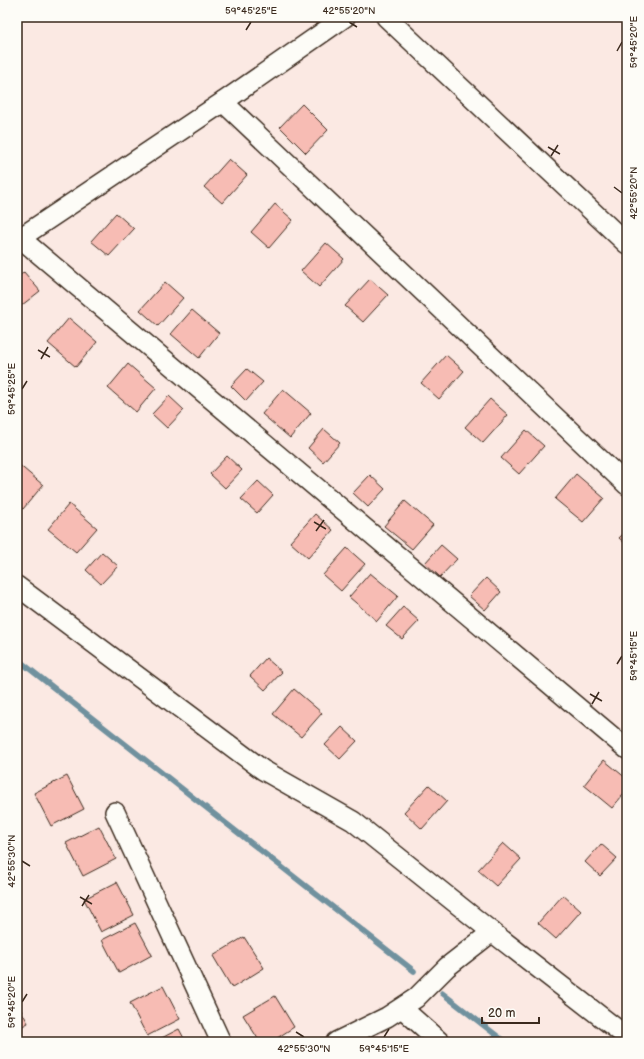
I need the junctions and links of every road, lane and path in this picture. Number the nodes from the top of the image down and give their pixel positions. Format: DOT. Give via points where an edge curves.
graph roads {
  1 [pos="345,17"];
  2 [pos="386,17"];
  3 [pos="223,102"];
  4 [pos="18,239"];
  5 [pos="627,244"];
  6 [pos="627,485"];
  7 [pos="17,586"];
  8 [pos="627,749"];
  9 [pos="115,812"];
  10 [pos="492,932"];
  11 [pos="402,1008"];
  12 [pos="627,1037"];
  13 [pos="221,1042"];
  14 [pos="336,1042"];
  15 [pos="440,1042"];
  1 -- 3 [label="street"];
  2 -- 5 [label="street"];
  3 -- 4 [label="street"];
  3 -- 6 [label="street"];
  4 -- 8 [label="street"];
  7 -- 10 [label="street" via="263,770 353,821"];
  9 -- 13 [label="street"];
  10 -- 11 [label="street" via="447,967 416,998"];
  10 -- 12 [label="street"];
  11 -- 14 [label="street"];
  11 -- 15 [label="street"];
}
